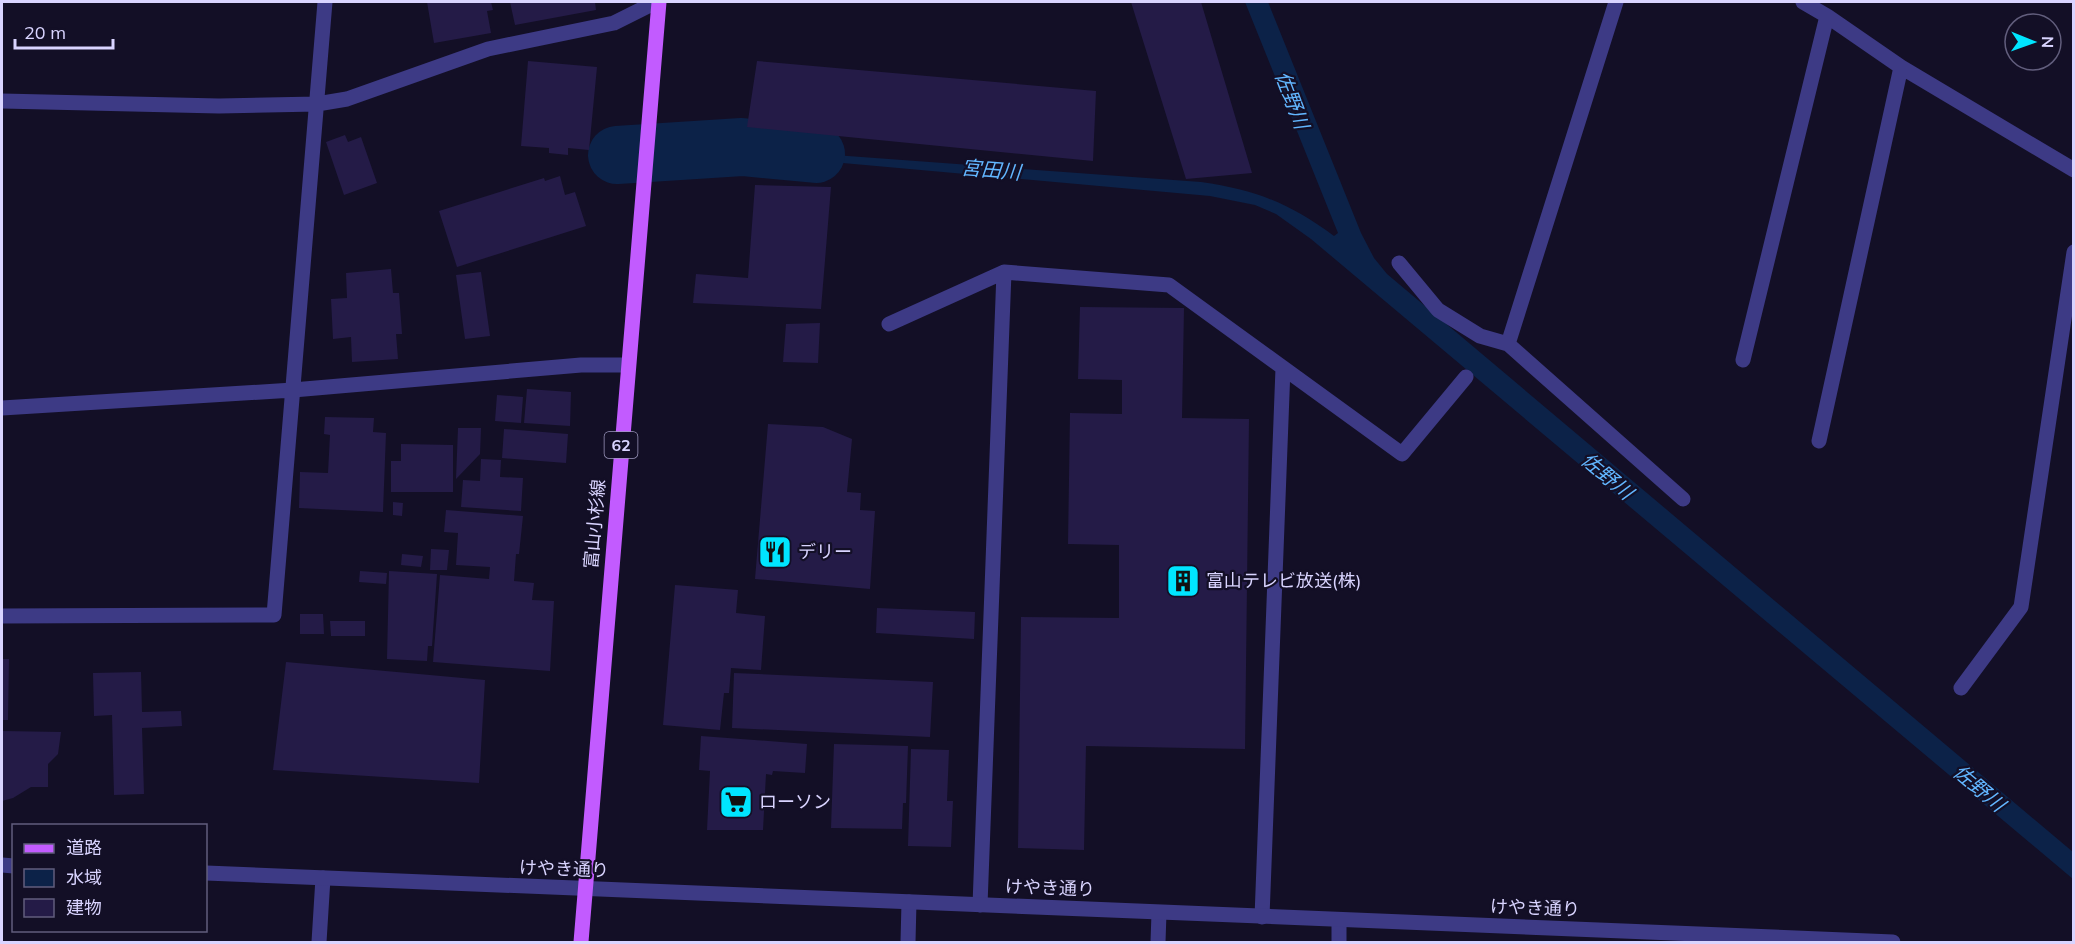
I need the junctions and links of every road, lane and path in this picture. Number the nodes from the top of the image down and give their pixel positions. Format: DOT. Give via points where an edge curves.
graph roads {
  1 [pos="325,2"];
  2 [pos="657,2"];
  3 [pos="1616,2"];
  4 [pos="1803,2"];
  5 [pos="1827,16"];
  6 [pos="1901,67"];
  7 [pos="2,101"];
  8 [pos="317,104"];
  9 [pos="2073,170"];
  10 [pos="2073,252"];
  11 [pos="1399,263"];
  12 [pos="1004,272"];
  13 [pos="889,324"];
  14 [pos="1508,344"];
  15 [pos="1743,360"];
  16 [pos="628,364"];
  17 [pos="1283,368"];
  18 [pos="1466,377"];
  19 [pos="293,390"];
  20 [pos="2,408"];
  21 [pos="1820,441"];
  22 [pos="1683,499"];
  23 [pos="2,616"];
  24 [pos="1961,688"];
  25 [pos="207,873"];
  26 [pos="323,878"];
  27 [pos="584,889"];
  28 [pos="909,902"];
  29 [pos="980,905"];
  30 [pos="1159,912"];
  31 [pos="1262,916"];
  32 [pos="1339,920"];
  33 [pos="1624,937"];
  34 [pos="319,942"];
  35 [pos="580,942"];
  36 [pos="908,942"];
  37 [pos="1158,942"];
  38 [pos="1339,942"];
  39 [pos="1893,942"];
  1 -- 8 [label="street"];
  2 -- 8 [label="street" via="614,23 488,49 347,99"];
  2 -- 16 [label="main road, 富山小杉線 / 62"];
  3 -- 14 [label="street"];
  4 -- 5 [label="street"];
  5 -- 6 [label="street"];
  5 -- 15 [label="street"];
  6 -- 9 [label="street"];
  6 -- 21 [label="street"];
  7 -- 8 [label="street"];
  8 -- 19 [label="street"];
  10 -- 24 [label="street" via="2021,607"];
  11 -- 14 [label="street" via="1438,310 1480,336"];
  12 -- 13 [label="street"];
  12 -- 17 [label="street" via="1169,285"];
  12 -- 29 [label="street"];
  14 -- 22 [label="street"];
  16 -- 19 [label="street"];
  16 -- 27 [label="main road, 富山小杉線 / 62"];
  17 -- 18 [label="street" via="1402,454"];
  17 -- 31 [label="street"];
  19 -- 20 [label="street"];
  19 -- 23 [label="street" via="274,615"];
  25 -- 26 [label="street, けやき通り"];
  26 -- 27 [label="street, けやき通り"];
  26 -- 34 [label="street"];
  27 -- 28 [label="street, けやき通り"];
  27 -- 35 [label="main road, 富山小杉線 / 62"];
  28 -- 29 [label="street, けやき通り"];
  28 -- 36 [label="street"];
  29 -- 30 [label="street, けやき通り"];
  30 -- 31 [label="street, けやき通り"];
  30 -- 37 [label="street"];
  31 -- 32 [label="street, けやき通り"];
  32 -- 33 [label="street, けやき通り"];
  32 -- 38 [label="street"];
  33 -- 39 [label="street, けやき通り"];
}
